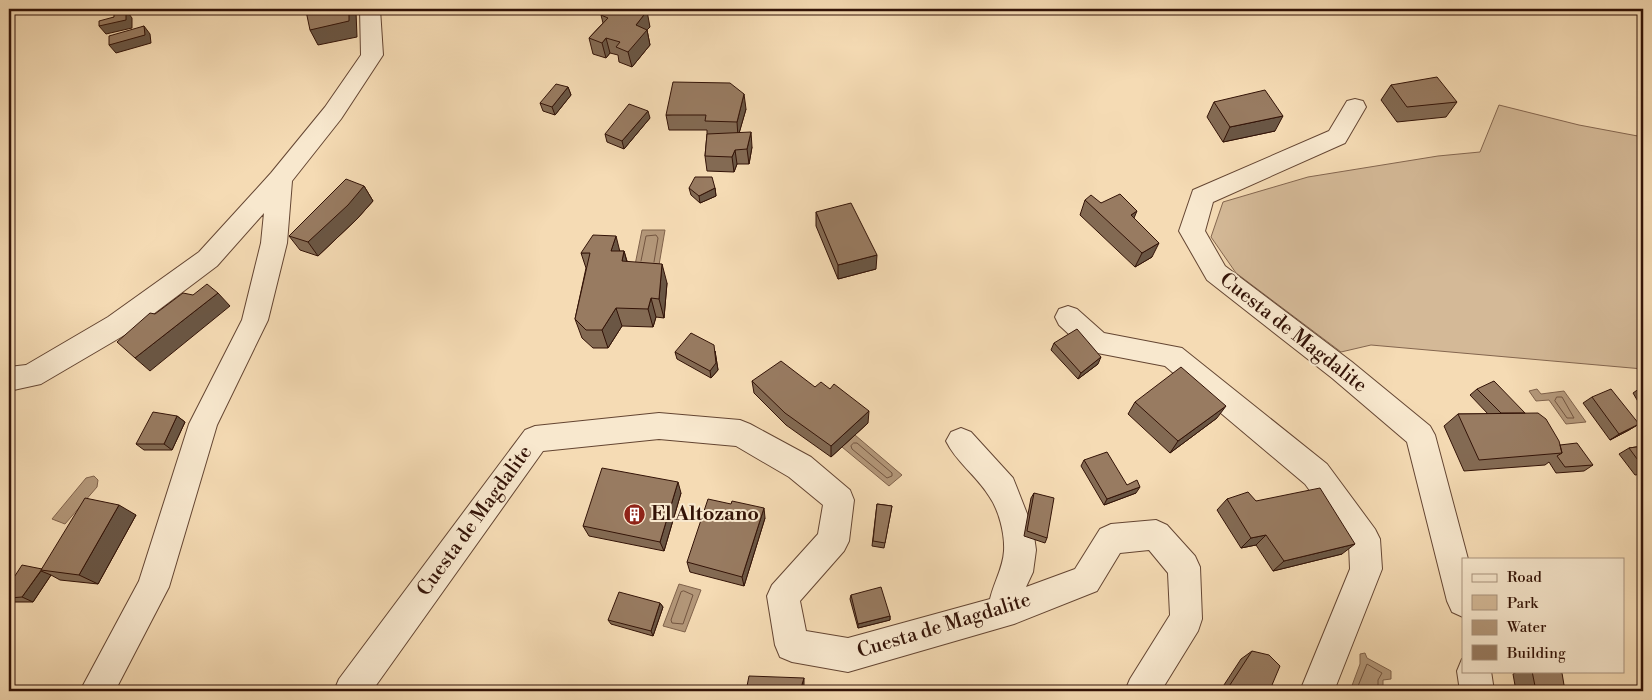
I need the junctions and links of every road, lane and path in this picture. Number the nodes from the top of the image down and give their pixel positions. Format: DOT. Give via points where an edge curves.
graph roads {
  1 [pos="370,9"];
  2 [pos="1355,107"];
  3 [pos="280,179"];
  4 [pos="1068,317"];
  5 [pos="9,379"];
  6 [pos="961,441"];
  7 [pos="1462,597"];
  8 [pos="1002,611"];
  9 [pos="1474,672"];
  10 [pos="97,691"];
  11 [pos="351,691"];
  12 [pos="1142,691"];
  13 [pos="1317,691"];
  14 [pos="1477,691"];
  1 -- 3 [label="street" via="372,55 333,113"];
  2 -- 7 [label="street, Cuesta de Magdalite" via="1337,137 1202,196 1192,230 1216,273 1420,435"];
  3 -- 5 [label="street" via="208,259 118,324 31,376"];
  3 -- 10 [label="street" via="274,242 256,320 203,424 153,587"];
  4 -- 13 [label="street" via="1097,343 1172,356 1316,474 1364,539 1366,569"];
  6 -- 8 [label="street" via="1002,488 1018,529 1017,572"];
  8 -- 11 [label="street, Cuesta de Magdalite" via="848,655 792,646 783,596 833,541 838,500 800,467 740,432 659,426 535,439"];
  8 -- 12 [label="street, Cuesta de Magdalite" via="1086,580 1111,539 1156,535 1184,567 1186,619"];
  9 -- 14 [label="street"];
}
